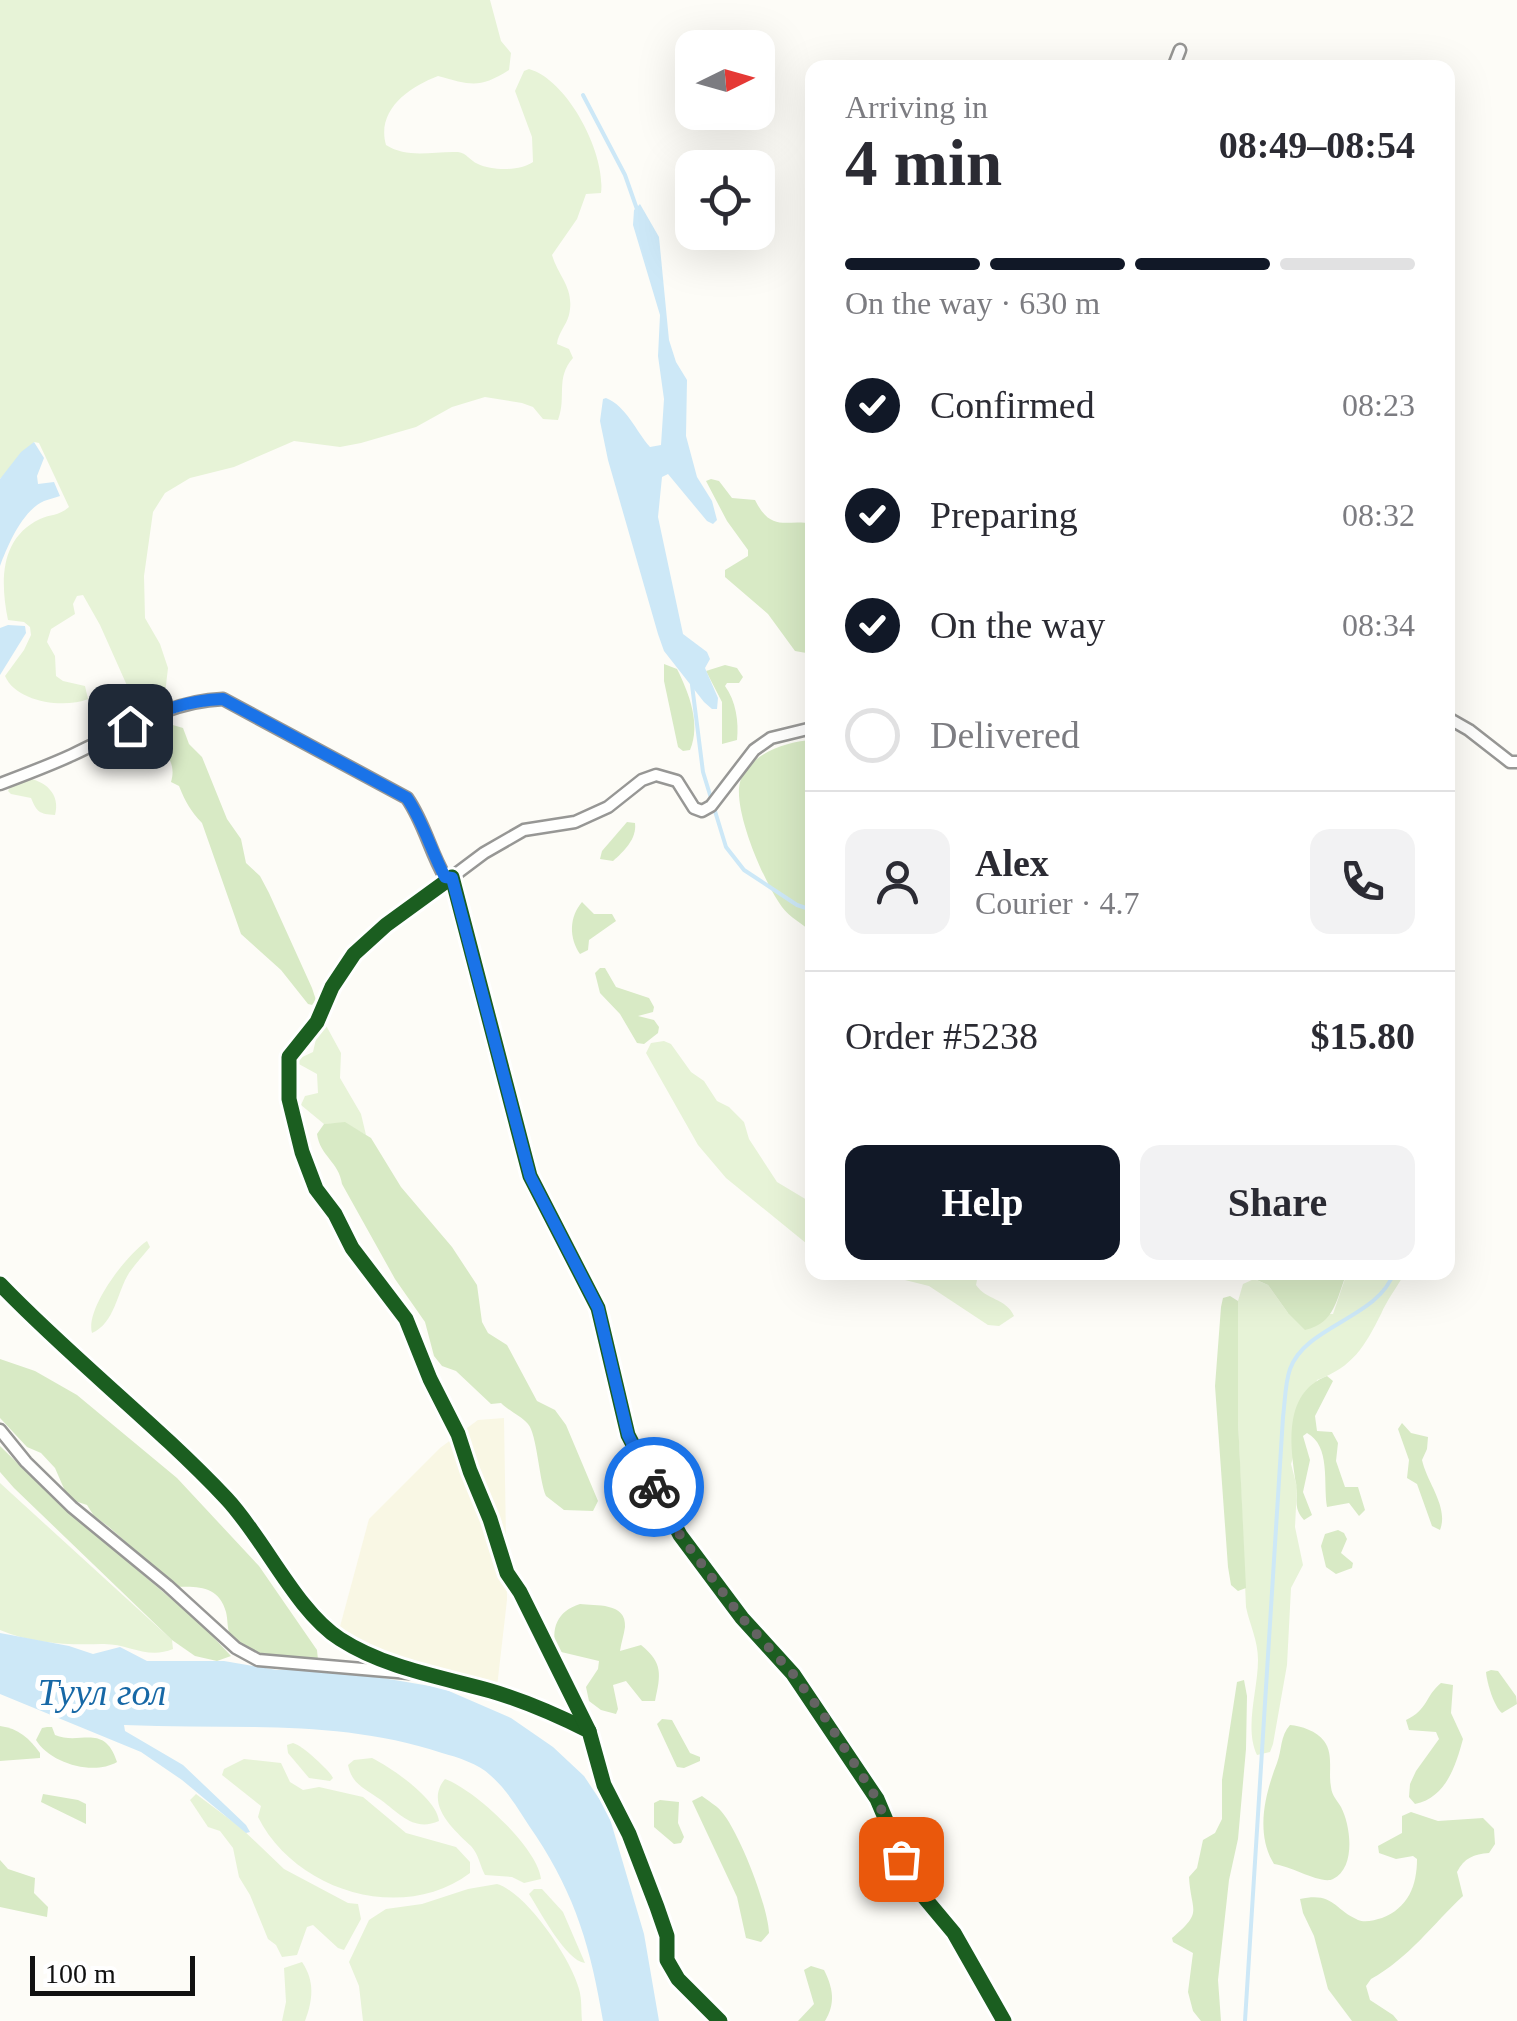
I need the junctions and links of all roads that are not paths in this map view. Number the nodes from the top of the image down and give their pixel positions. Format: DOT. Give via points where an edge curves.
graph roads {
  1 [pos="1180,50"];
  2 [pos="1176,60"];
  3 [pos="1455,722"];
  4 [pos="805,730"];
  5 [pos="1517,762"];
  6 [pos="0,784"];
  7 [pos="452,878"];
  8 [pos="0,1284"];
  9 [pos="0,1430"];
  10 [pos="430,1675"];
  11 [pos="589,1731"];
  12 [pos="720,2021"];
  13 [pos="1004,2021"];
  1 -- 2 [label="street"];
  3 -- 5 [label="street"];
  4 -- 7 [label="street" via="754,750 702,811 677,781 656,774 608,808 575,822 524,830"];
  6 -- 7 [label="street" via="159,711 223,699 407,798 445,877"];
  7 -- 11 [label="street" via="354,954 318,1022 289,1058 289,1099 316,1189 406,1320 458,1434 506,1573"];
  7 -- 13 [label="street" via="530,1176 598,1308 628,1435 680,1535 822,1713 877,1799 913,1884 954,1932"];
  8 -- 10 [label="street" via="229,1502 312,1614 339,1638"];
  9 -- 10 [label="street" via="72,1507 236,1648 258,1660"];
  10 -- 11 [label="street" via="542,1708"];
  11 -- 12 [label="street" via="604,1785 657,1907 667,1960"];
}
